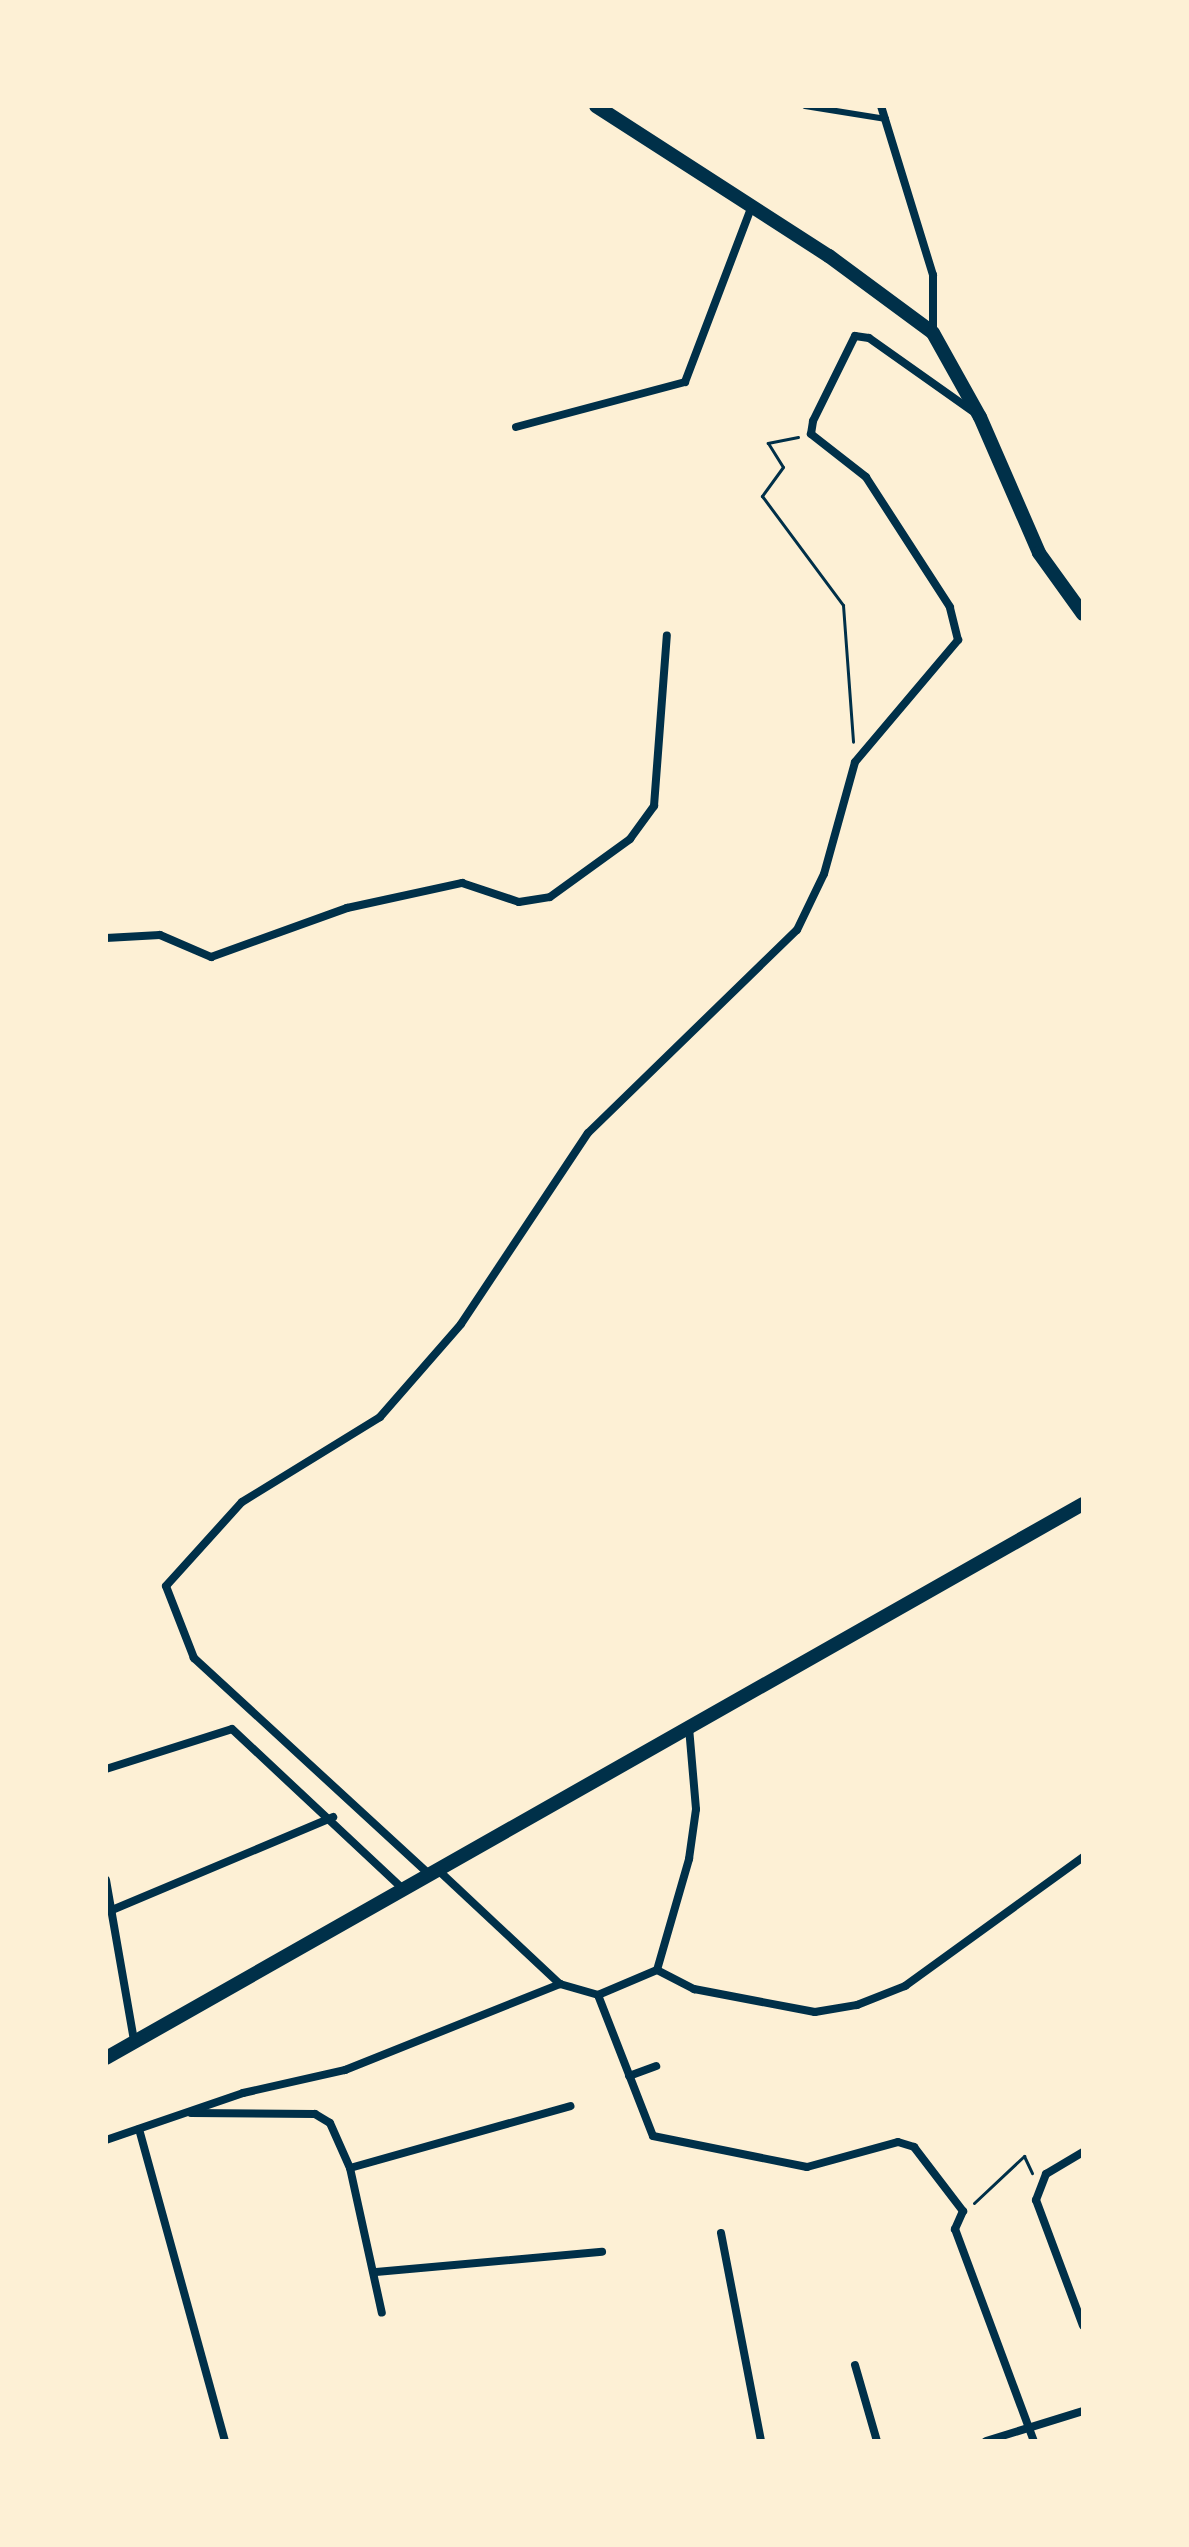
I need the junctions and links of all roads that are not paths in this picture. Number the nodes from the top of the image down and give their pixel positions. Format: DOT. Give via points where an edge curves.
graph roads {
  1 [pos="596,106"];
  2 [pos="805,106"];
  3 [pos="881,106"];
  4 [pos="886,119"];
  5 [pos="751,208"];
  6 [pos="933,333"];
  7 [pos="980,417"];
  8 [pos="516,427"];
  9 [pos="1083,614"];
  10 [pos="667,635"];
  11 [pos="106,938"];
  12 [pos="1083,1504"];
  13 [pos="689,1727"];
  14 [pos="106,1769"];
  15 [pos="333,1817"];
  16 [pos="1083,1857"];
  17 [pos="434,1872"];
  18 [pos="106,1880"];
  19 [pos="403,1889"];
  20 [pos="112,1910"];
  21 [pos="657,1970"];
  22 [pos="560,1984"];
  23 [pos="598,1995"];
  24 [pos="134,2041"];
  25 [pos="106,2058"];
  26 [pos="656,2066"];
  27 [pos="629,2076"];
  28 [pos="570,2106"];
  29 [pos="184,2113"];
  30 [pos="139,2129"];
  31 [pos="106,2140"];
  32 [pos="1083,2152"];
  33 [pos="350,2168"];
  34 [pos="721,2233"];
  35 [pos="602,2252"];
  36 [pos="376,2272"];
  37 [pos="382,2313"];
  38 [pos="1083,2326"];
  39 [pos="855,2365"];
  40 [pos="1083,2411"];
  41 [pos="1029,2428"];
  42 [pos="225,2441"];
  43 [pos="761,2441"];
  44 [pos="877,2441"];
  45 [pos="986,2441"];
  46 [pos="1034,2441"];
  1 -- 5 [label="street"];
  2 -- 4 [label="lane"];
  3 -- 4 [label="street"];
  4 -- 6 [label="street" via="933,275"];
  5 -- 6 [label="street"];
  5 -- 8 [label="street" via="685,382"];
  6 -- 7 [label="street"];
  7 -- 9 [label="street" via="1039,553"];
  7 -- 17 [label="street" via="937,382 855,336 845,345 811,434 866,477 950,607 958,640 855,762 824,874 797,930 588,1133 461,1324 380,1417 272,1479 169,1579 172,1611 194,1658"];
  10 -- 11 [label="street" via="654,806 630,839 550,897 519,902 462,883 347,908 211,957 152,934"];
  12 -- 13 [label="street"];
  13 -- 17 [label="street"];
  13 -- 21 [label="street" via="696,1809 689,1859"];
  14 -- 15 [label="street" via="232,1729"];
  15 -- 19 [label="street"];
  15 -- 20 [label="street"];
  16 -- 21 [label="street" via="905,1986 857,2005 815,2012 694,1989"];
  17 -- 19 [label="street"];
  17 -- 22 [label="street"];
  18 -- 20 [label="street"];
  19 -- 24 [label="street"];
  20 -- 24 [label="street"];
  21 -- 23 [label="street"];
  22 -- 23 [label="street"];
  22 -- 29 [label="street" via="345,2070"];
  23 -- 27 [label="street"];
  24 -- 25 [label="street"];
  26 -- 27 [label="street"];
  27 -- 41 [label="street" via="649,2128 663,2141 807,2167 898,2142 914,2147 963,2211 955,2229"];
  28 -- 33 [label="street"];
  29 -- 30 [label="street"];
  29 -- 33 [label="street" via="315,2114 330,2123"];
  30 -- 31 [label="street"];
  30 -- 42 [label="street"];
  32 -- 38 [label="street" via="1037,2183 1036,2200"];
  33 -- 36 [label="street"];
  34 -- 43 [label="street"];
  35 -- 36 [label="street"];
  36 -- 37 [label="street"];
  39 -- 44 [label="street"];
  40 -- 41 [label="street"];
  41 -- 45 [label="street"];
  41 -- 46 [label="street"];
}
